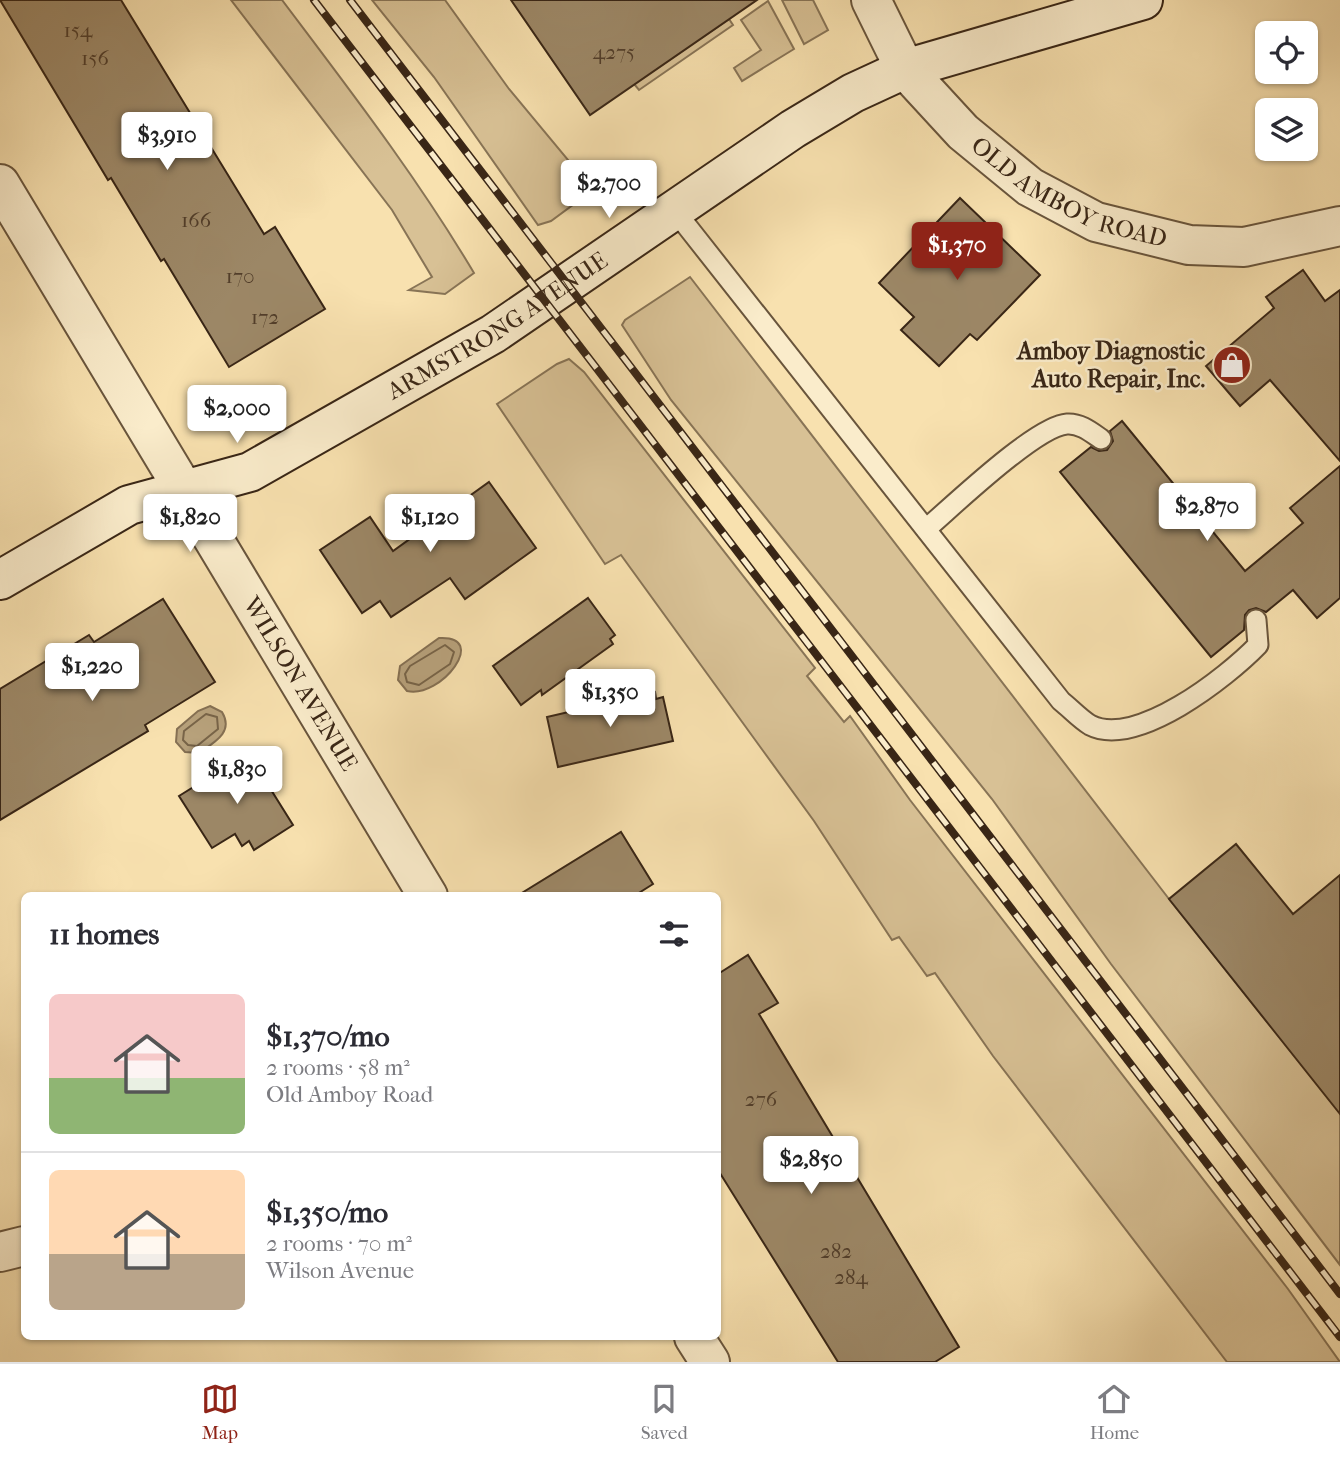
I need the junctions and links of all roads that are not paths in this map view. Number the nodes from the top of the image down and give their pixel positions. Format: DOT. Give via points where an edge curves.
graph roads {
  1 [pos="871,0"];
  2 [pos="1143,0"];
  3 [pos="905,69"];
  4 [pos="0,184"];
  5 [pos="675,211"];
  6 [pos="1340,226"];
  7 [pos="1101,439"];
  8 [pos="186,490"];
  9 [pos="926,529"];
  10 [pos="0,580"];
  11 [pos="1256,620"];
  12 [pos="426,892"];
  13 [pos="21,1248"];
  14 [pos="0,1252"];
  15 [pos="696,1340"];
  16 [pos="710,1362"];
  1 -- 3 [label="street, OLD AMBOY ROAD"];
  2 -- 3 [label="street, ARMSTRONG AVENUE"];
  3 -- 5 [label="street, ARMSTRONG AVENUE" via="793,129"];
  3 -- 6 [label="street, OLD AMBOY ROAD" via="963,132 1030,187 1096,222 1189,245 1244,247"];
  4 -- 8 [label="street, WILSON AVENUE"];
  5 -- 8 [label="street, ARMSTRONG AVENUE" via="469,348 250,472"];
  5 -- 9 [label="lane"];
  7 -- 9 [label="lane" via="1069,423 1053,427"];
  8 -- 10 [label="street, ARMSTRONG AVENUE" via="129,505"];
  8 -- 12 [label="street, WILSON AVENUE"];
  9 -- 11 [label="lane" via="1062,701 1091,726 1140,727 1166,716 1258,645"];
  13 -- 14 [label="street"];
  15 -- 16 [label="street"];
}
